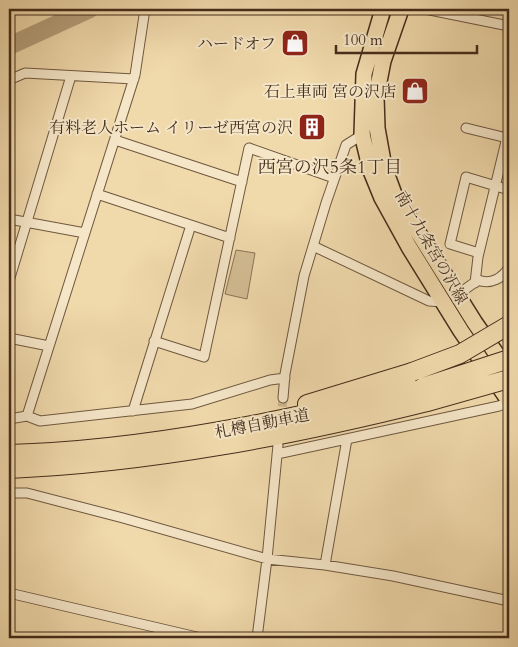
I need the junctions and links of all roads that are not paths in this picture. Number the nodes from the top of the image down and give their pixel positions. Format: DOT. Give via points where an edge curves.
graph roads {
  1 [pos="145,9"];
  2 [pos="383,9"];
  3 [pos="401,9"];
  4 [pos="425,9"];
  5 [pos="509,26"];
  6 [pos="71,76"];
  7 [pos="9,79"];
  8 [pos="134,79"];
  9 [pos="9,89"];
  10 [pos="377,128"];
  11 [pos="466,128"];
  12 [pos="362,134"];
  13 [pos="508,134"];
  14 [pos="115,140"];
  15 [pos="334,178"];
  16 [pos="242,182"];
  17 [pos="495,186"];
  18 [pos="509,190"];
  19 [pos="97,194"];
  20 [pos="9,219"];
  21 [pos="26,222"];
  22 [pos="191,225"];
  23 [pos="85,233"];
  24 [pos="230,238"];
  25 [pos="313,246"];
  26 [pos="479,253"];
  27 [pos="509,266"];
  28 [pos="9,278"];
  29 [pos="475,283"];
  30 [pos="457,295"];
  31 [pos="443,302"];
  32 [pos="509,324"];
  33 [pos="9,338"];
  34 [pos="154,341"];
  35 [pos="50,346"];
  36 [pos="509,359"];
  37 [pos="509,372"];
  38 [pos="285,378"];
  39 [pos="509,379"];
  40 [pos="425,395"];
  41 [pos="283,398"];
  42 [pos="509,402"];
  43 [pos="132,411"];
  44 [pos="28,416"];
  45 [pos="9,419"];
  46 [pos="203,434"];
  47 [pos="347,439"];
  48 [pos="9,454"];
  49 [pos="9,469"];
  50 [pos="9,493"];
  51 [pos="267,560"];
  52 [pos="325,565"];
  53 [pos="9,593"];
  54 [pos="509,601"];
  55 [pos="201,638"];
  56 [pos="257,638"];
  1 -- 8 [label="street"];
  2 -- 12 [label="main road, 南十九条宮の沢線" via="364,74"];
  3 -- 10 [label="main road, 南十九条宮の沢線" via="383,61 376,97"];
  4 -- 5 [label="street"];
  6 -- 7 [label="street" via="24,73"];
  6 -- 8 [label="street"];
  6 -- 21 [label="street"];
  7 -- 9 [label="street"];
  8 -- 14 [label="street"];
  10 -- 12 [label="street"];
  10 -- 30 [label="main road, 南十九条宮の沢線" via="384,167 394,194"];
  11 -- 13 [label="street"];
  12 -- 15 [label="street" via="346,145"];
  12 -- 31 [label="main road, 南十九条宮の沢線" via="382,198"];
  13 -- 17 [label="street"];
  14 -- 16 [label="street"];
  14 -- 19 [label="street"];
  15 -- 16 [label="street" via="249,148"];
  15 -- 25 [label="street"];
  16 -- 24 [label="street"];
  17 -- 18 [label="street"];
  17 -- 26 [label="street"];
  17 -- 26 [label="street" via="466,177 450,244"];
  19 -- 22 [label="street"];
  19 -- 23 [label="street"];
  20 -- 21 [label="street"];
  21 -- 23 [label="street"];
  21 -- 28 [label="street"];
  22 -- 24 [label="street"];
  22 -- 34 [label="street"];
  23 -- 35 [label="street"];
  24 -- 34 [label="street" via="204,357"];
  25 -- 31 [label="street" via="428,301"];
  25 -- 38 [label="street" via="304,276"];
  26 -- 29 [label="street"];
  27 -- 29 [label="street" via="506,273 493,281 478,280"];
  29 -- 30 [label="street"];
  30 -- 37 [label="main road, 南十九条宮の沢線"];
  31 -- 42 [label="main road, 南十九条宮の沢線"];
  32 -- 46 [label="highway, bridge" via="460,354 412,372"];
  33 -- 35 [label="street"];
  34 -- 43 [label="street"];
  35 -- 44 [label="street"];
  36 -- 40 [label="highway, 札樽自動車道, bridge"];
  38 -- 41 [label="street"];
  38 -- 43 [label="street" via="192,404"];
  39 -- 40 [label="highway, 札樽自動車道, bridge"];
  40 -- 46 [label="highway, 札樽自動車道"];
  40 -- 49 [label="highway, 札樽自動車道" via="290,434 130,459"];
  42 -- 47 [label="street"];
  43 -- 44 [label="street" via="40,421"];
  44 -- 45 [label="street"];
  46 -- 48 [label="highway, 札樽自動車道" via="129,445"];
  47 -- 51 [label="street" via="278,450"];
  47 -- 52 [label="street"];
  50 -- 51 [label="street" via="27,493"];
  51 -- 52 [label="street"];
  51 -- 56 [label="street"];
  52 -- 54 [label="street"];
  53 -- 55 [label="street"];
}
